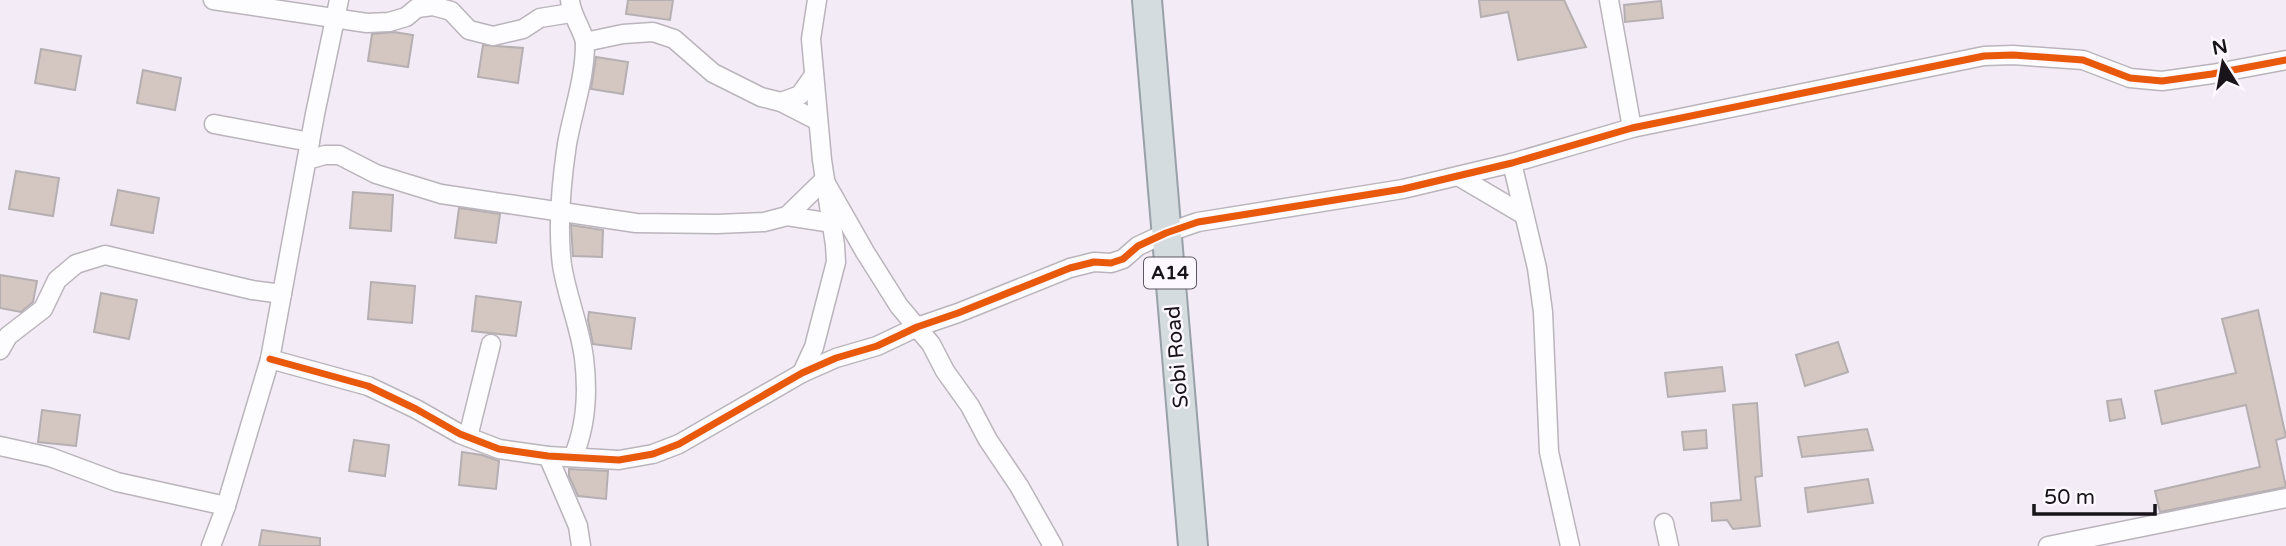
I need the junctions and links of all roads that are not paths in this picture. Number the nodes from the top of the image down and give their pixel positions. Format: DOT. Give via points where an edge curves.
graph roads {
  1 [pos="213,0"];
  2 [pos="339,0"];
  3 [pos="817,0"];
  4 [pos="1147,0"];
  5 [pos="1609,0"];
  6 [pos="570,6"];
  7 [pos="335,20"];
  8 [pos="585,42"];
  9 [pos="2286,60"];
  10 [pos="814,75"];
  11 [pos="781,102"];
  12 [pos="818,121"];
  13 [pos="214,124"];
  14 [pos="1632,128"];
  15 [pos="310,142"];
  16 [pos="307,160"];
  17 [pos="1512,163"];
  18 [pos="1458,176"];
  19 [pos="824,180"];
  20 [pos="559,210"];
  21 [pos="1524,215"];
  22 [pos="787,216"];
  23 [pos="832,223"];
  24 [pos="1167,233"];
  25 [pos="282,294"];
  26 [pos="917,327"];
  27 [pos="491,344"];
  28 [pos="0,350"];
  29 [pos="270,359"];
  30 [pos="802,373"];
  31 [pos="468,437"];
  32 [pos="0,446"];
  33 [pos="548,456"];
  34 [pos="573,457"];
  35 [pos="2286,498"];
  36 [pos="226,506"];
  37 [pos="1664,523"];
  38 [pos="211,546"];
  39 [pos="581,546"];
  40 [pos="1054,546"];
  41 [pos="1193,546"];
  42 [pos="1570,546"];
  43 [pos="1668,546"];
  44 [pos="2048,546"];
  1 -- 7 [label="street"];
  2 -- 7 [label="street"];
  3 -- 10 [label="street" via="811,39"];
  4 -- 24 [label="highway, Sobi Road / A14"];
  5 -- 14 [label="street"];
  6 -- 7 [label="street" via="523,29 494,36 469,30 451,11 433,6 417,8 389,22"];
  6 -- 8 [label="street"];
  7 -- 15 [label="street"];
  8 -- 11 [label="street" via="653,32 674,39 713,73"];
  8 -- 20 [label="street"];
  9 -- 14 [label="street" via="2162,81 2130,78 2083,60 1984,56"];
  10 -- 11 [label="street" via="800,95"];
  10 -- 12 [label="street"];
  11 -- 12 [label="street"];
  12 -- 19 [label="street"];
  13 -- 15 [label="street"];
  14 -- 17 [label="street"];
  15 -- 16 [label="street"];
  16 -- 20 [label="street" via="339,155 376,174 442,194"];
  16 -- 25 [label="street"];
  17 -- 18 [label="street"];
  17 -- 21 [label="street"];
  18 -- 21 [label="street"];
  18 -- 24 [label="street" via="1198,222"];
  19 -- 22 [label="street"];
  19 -- 23 [label="street"];
  19 -- 26 [label="street" via="899,306"];
  20 -- 22 [label="street" via="650,223 729,224"];
  20 -- 34 [label="street" via="562,265 584,358 582,437"];
  21 -- 42 [label="street" via="1543,313 1549,452"];
  22 -- 23 [label="street"];
  23 -- 30 [label="street" via="836,262 814,347"];
  24 -- 26 [label="street" via="1138,246 1124,259 1070,268"];
  24 -- 41 [label="highway, Sobi Road / A14"];
  25 -- 28 [label="street" via="105,255 76,264 57,280 43,309 8,337"];
  25 -- 29 [label="street"];
  26 -- 30 [label="street"];
  26 -- 40 [label="street"];
  27 -- 31 [label="street"];
  29 -- 31 [label="street" via="368,386"];
  29 -- 36 [label="street"];
  30 -- 34 [label="street" via="680,444 653,454 619,460"];
  31 -- 33 [label="street" via="499,449"];
  32 -- 36 [label="street" via="50,457 117,482"];
  33 -- 34 [label="street"];
  33 -- 39 [label="street" via="578,526"];
  35 -- 44 [label="street"];
  36 -- 38 [label="street"];
  37 -- 43 [label="street"];
}
